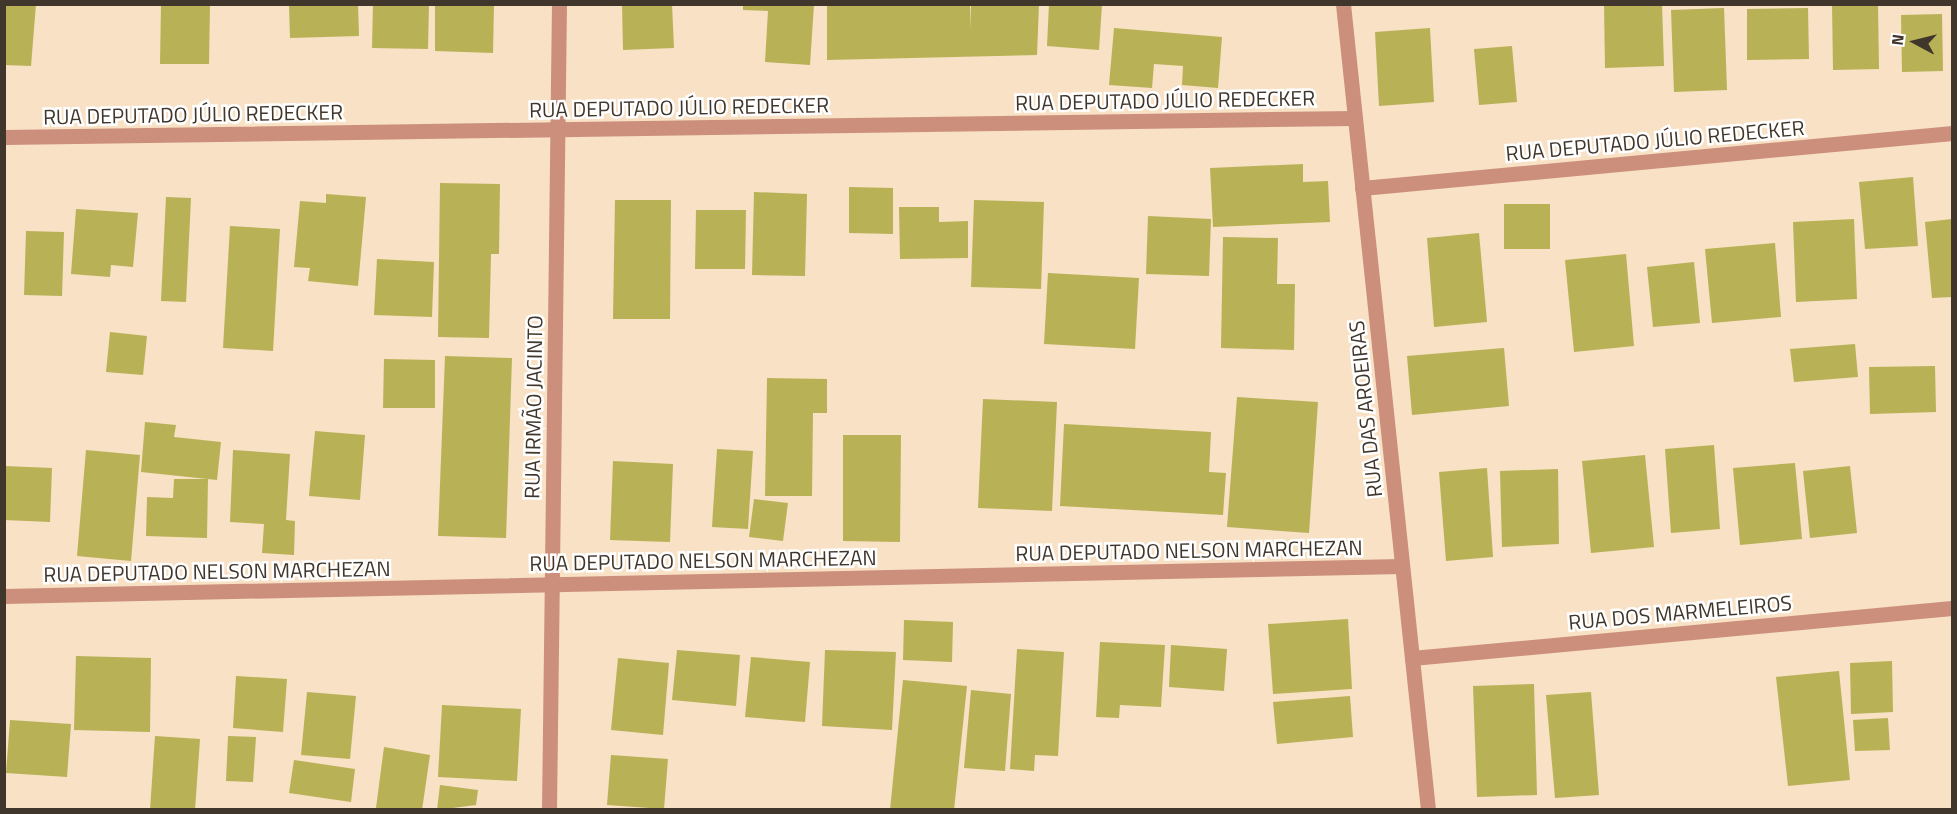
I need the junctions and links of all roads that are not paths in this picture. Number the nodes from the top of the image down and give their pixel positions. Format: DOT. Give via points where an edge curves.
graph roads {
  1 [pos="559,4"];
  2 [pos="1343,4"];
  3 [pos="1355,118"];
  4 [pos="558,130"];
  5 [pos="1953,133"];
  6 [pos="4,137"];
  7 [pos="1362,188"];
  8 [pos="1402,566"];
  9 [pos="552,585"];
  10 [pos="4,596"];
  11 [pos="1953,608"];
  12 [pos="1412,658"];
  13 [pos="549,810"];
  14 [pos="1428,810"];
  1 -- 4 [label="street, RUA IRMÃO JACINTO"];
  2 -- 3 [label="street, RUA DAS AROEIRAS"];
  3 -- 4 [label="street, RUA DEPUTADO JÚLIO REDECKER"];
  3 -- 7 [label="street, RUA DAS AROEIRAS"];
  4 -- 6 [label="street, RUA DEPUTADO JÚLIO REDECKER"];
  4 -- 9 [label="street, RUA IRMÃO JACINTO"];
  5 -- 7 [label="street, RUA DEPUTADO JÚLIO REDECKER"];
  7 -- 8 [label="street, RUA DAS AROEIRAS"];
  8 -- 9 [label="street, RUA DEPUTADO NELSON MARCHEZAN"];
  8 -- 12 [label="street, RUA DAS AROEIRAS"];
  9 -- 10 [label="street, RUA DEPUTADO NELSON MARCHEZAN"];
  9 -- 13 [label="street, RUA IRMÃO JACINTO"];
  11 -- 12 [label="street, RUA DOS MARMELEIROS"];
  12 -- 14 [label="street, RUA DAS AROEIRAS"];
}
